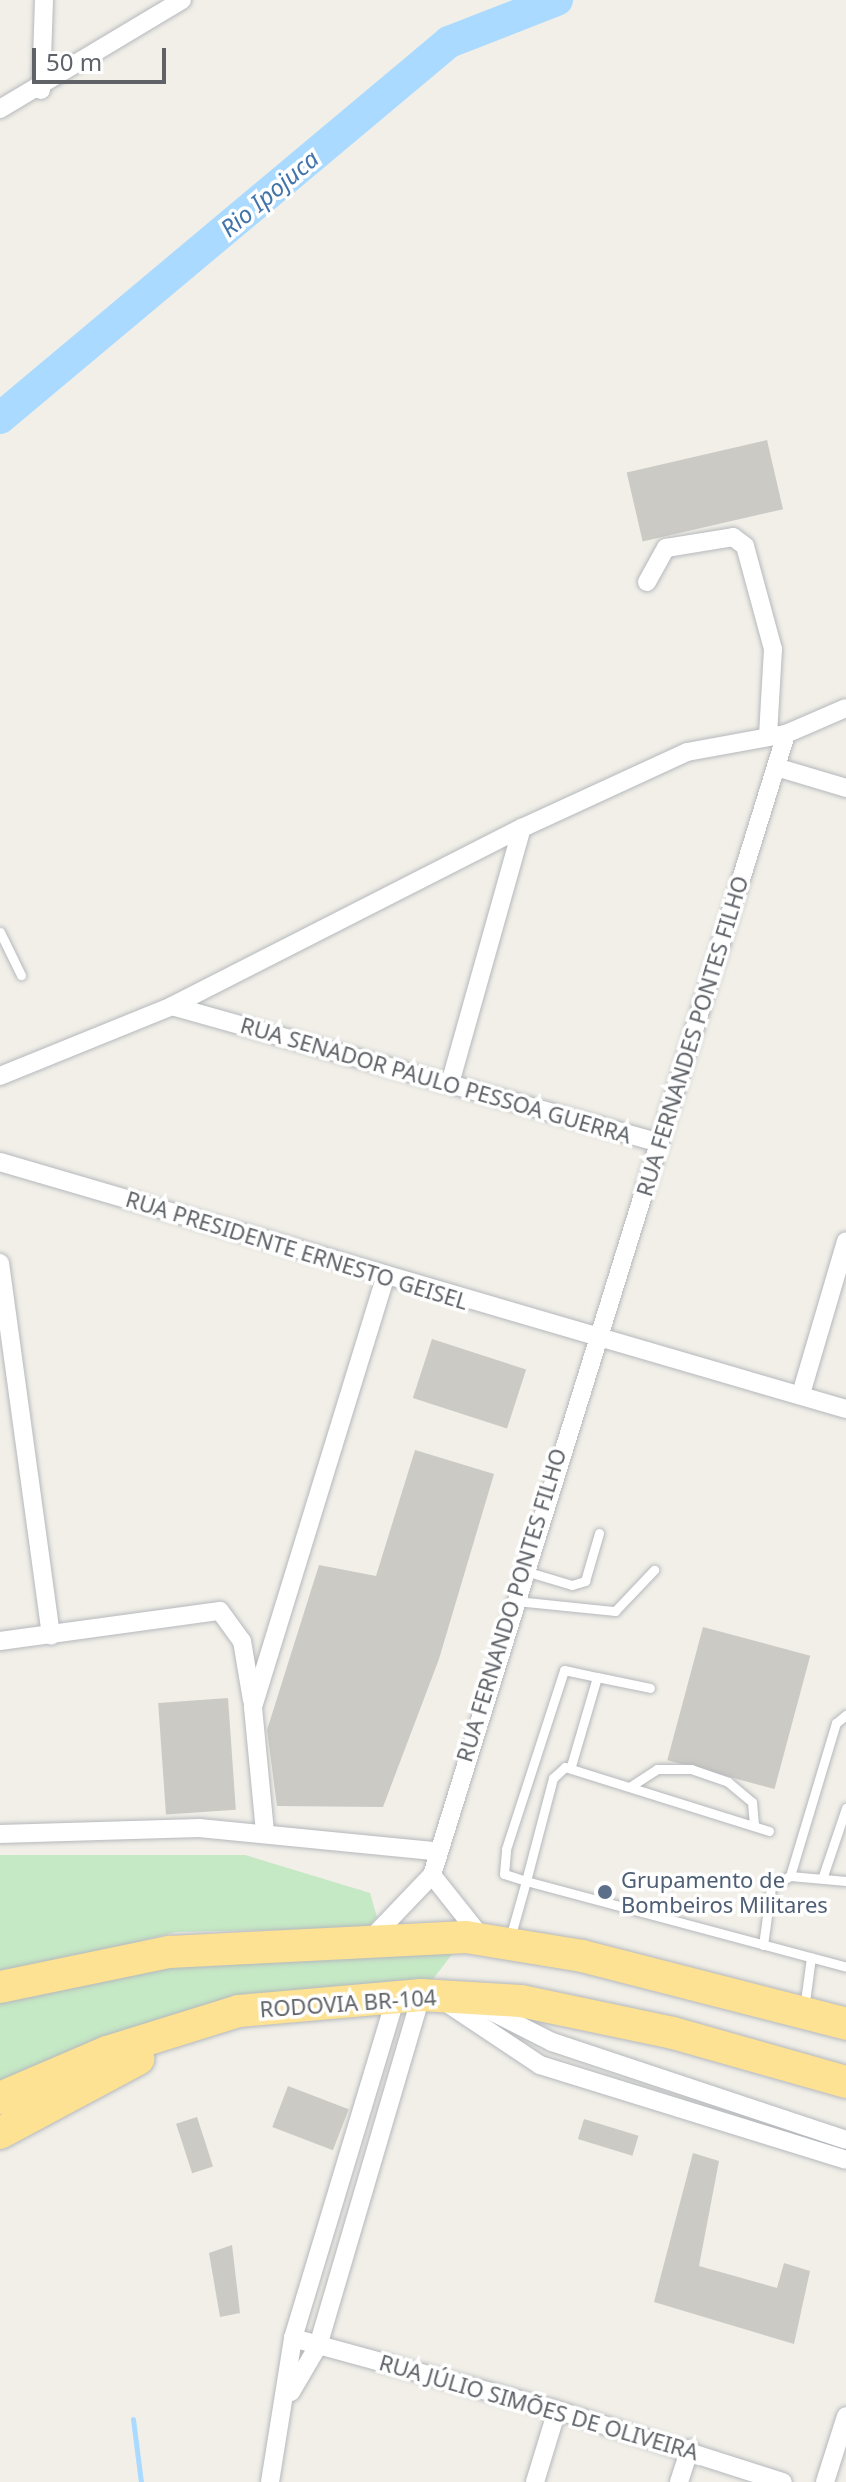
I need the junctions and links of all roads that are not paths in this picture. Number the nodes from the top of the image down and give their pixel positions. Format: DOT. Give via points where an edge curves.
graph roads {
  1 [pos="44,0"];
  2 [pos="182,0"];
  3 [pos="41,90"];
  4 [pos="0,109"];
  5 [pos="647,582"];
  6 [pos="846,708"];
  7 [pos="777,735"];
  8 [pos="776,767"];
  9 [pos="846,788"];
  10 [pos="522,828"];
  11 [pos="0,932"];
  12 [pos="21,975"];
  13 [pos="172,1006"];
  14 [pos="0,1076"];
  15 [pos="451,1080"];
  16 [pos="660,1143"];
  17 [pos="0,1162"];
  18 [pos="846,1241"];
  19 [pos="0,1263"];
  20 [pos="385,1277"];
  21 [pos="595,1337"];
  22 [pos="801,1394"];
  23 [pos="846,1409"];
  24 [pos="599,1533"];
  25 [pos="522,1570"];
  26 [pos="654,1570"];
  27 [pos="513,1600"];
  28 [pos="51,1636"];
  29 [pos="0,1641"];
  30 [pos="597,1677"];
  31 [pos="650,1688"];
  32 [pos="253,1707"];
  33 [pos="846,1715"];
  34 [pos="571,1766"];
  35 [pos="631,1786"];
  36 [pos="846,1808"];
  37 [pos="754,1826"];
  38 [pos="769,1831"];
  39 [pos="265,1832"];
  40 [pos="0,1834"];
  41 [pos="433,1851"];
  42 [pos="432,1875"];
  43 [pos="790,1876"];
  44 [pos="823,1876"];
  45 [pos="526,1881"];
  46 [pos="846,1881"];
  47 [pos="368,1942"];
  48 [pos="496,1942"];
  49 [pos="763,1945"];
  50 [pos="811,1957"];
  51 [pos="846,1967"];
  52 [pos="0,1987"];
  53 [pos="430,1996"];
  54 [pos="804,2011"];
  55 [pos="214,2019"];
  56 [pos="846,2024"];
  57 [pos="846,2082"];
  58 [pos="0,2098"];
  59 [pos="0,2133"];
  60 [pos="846,2140"];
  61 [pos="846,2160"];
  62 [pos="293,2338"];
  63 [pos="318,2346"];
  64 [pos="288,2397"];
  65 [pos="557,2410"];
  66 [pos="846,2416"];
  67 [pos="690,2449"];
  68 [pos="270,2482"];
  69 [pos="535,2482"];
  70 [pos="679,2482"];
  71 [pos="783,2482"];
  72 [pos="825,2482"];
  1 -- 3 [label="street"];
  2 -- 3 [label="street"];
  3 -- 4 [label="street"];
  5 -- 7 [label="street, RUA FERNANDES PONTES FILHO" via="666,548 733,537 745,546 773,649"];
  6 -- 7 [label="street"];
  7 -- 8 [label="street, RUA FERNANDES PONTES FILHO"];
  7 -- 10 [label="street" via="687,752"];
  8 -- 9 [label="street"];
  8 -- 16 [label="street, RUA FERNANDES PONTES FILHO"];
  10 -- 13 [label="street"];
  10 -- 15 [label="street"];
  11 -- 12 [label="lane"];
  13 -- 14 [label="street"];
  13 -- 15 [label="street, RUA SENADOR PAULO PESSOA GUERRA"];
  15 -- 16 [label="street, RUA SENADOR PAULO PESSOA GUERRA"];
  16 -- 21 [label="street, RUA FERNANDES PONTES FILHO"];
  17 -- 20 [label="street, RUA PRESIDENTE ERNESTO GEISEL"];
  18 -- 22 [label="street"];
  19 -- 28 [label="street"];
  20 -- 21 [label="street, RUA PRESIDENTE ERNESTO GEISEL"];
  20 -- 32 [label="street"];
  21 -- 22 [label="street, RUA PRESIDENTE ERNESTO GEISEL"];
  21 -- 25 [label="street, RUA FERNANDO PONTES FILHO"];
  22 -- 23 [label="street, RUA PRESIDENTE ERNESTO GEISEL"];
  24 -- 25 [label="lane" via="585,1581 572,1585"];
  25 -- 27 [label="street, RUA FERNANDO PONTES FILHO"];
  26 -- 27 [label="lane" via="615,1611"];
  27 -- 41 [label="street, RUA FERNANDO PONTES FILHO"];
  28 -- 29 [label="street"];
  28 -- 32 [label="street" via="220,1611 242,1641"];
  30 -- 31 [label="lane"];
  30 -- 34 [label="lane"];
  30 -- 45 [label="lane" via="564,1670 506,1849 504,1874"];
  32 -- 39 [label="street"];
  33 -- 43 [label="lane" via="836,1723"];
  34 -- 35 [label="lane"];
  34 -- 45 [label="lane" via="553,1778"];
  35 -- 37 [label="lane"];
  35 -- 37 [label="lane" via="657,1769 691,1769 728,1782 752,1802"];
  36 -- 44 [label="lane"];
  37 -- 38 [label="lane"];
  39 -- 40 [label="street" via="135,1827"];
  39 -- 41 [label="street"];
  41 -- 42 [label="street, RUA FERNANDO PONTES FILHO"];
  42 -- 47 [label="street"];
  42 -- 48 [label="street"];
  43 -- 44 [label="lane"];
  43 -- 49 [label="lane" via="771,1887"];
  44 -- 46 [label="lane"];
  45 -- 48 [label="lane"];
  45 -- 49 [label="lane"];
  47 -- 48 [label="highway"];
  47 -- 52 [label="highway" via="169,1952"];
  48 -- 54 [label="highway"];
  49 -- 50 [label="lane"];
  50 -- 51 [label="lane"];
  50 -- 54 [label="lane"];
  53 -- 55 [label="highway, RODOVIA BR-104"];
  53 -- 57 [label="highway, RODOVIA BR-104" via="521,2001 658,2030"];
  53 -- 60 [label="street"];
  53 -- 61 [label="street" via="540,2065"];
  53 -- 62 [label="street"];
  53 -- 63 [label="street"];
  54 -- 56 [label="highway"];
  55 -- 58 [label="highway, RODOVIA BR-104" via="107,2052"];
  55 -- 59 [label="highway"];
  62 -- 63 [label="street, RUA JÚLIO SIMÕES DE OLIVEIRA"];
  62 -- 64 [label="street"];
  63 -- 64 [label="street"];
  63 -- 65 [label="street, RUA JÚLIO SIMÕES DE OLIVEIRA"];
  64 -- 68 [label="street"];
  65 -- 67 [label="street, RUA JÚLIO SIMÕES DE OLIVEIRA"];
  65 -- 69 [label="street"];
  66 -- 72 [label="street"];
  67 -- 70 [label="street"];
  67 -- 71 [label="street, RUA JÚLIO SIMÕES DE OLIVEIRA"];
}
